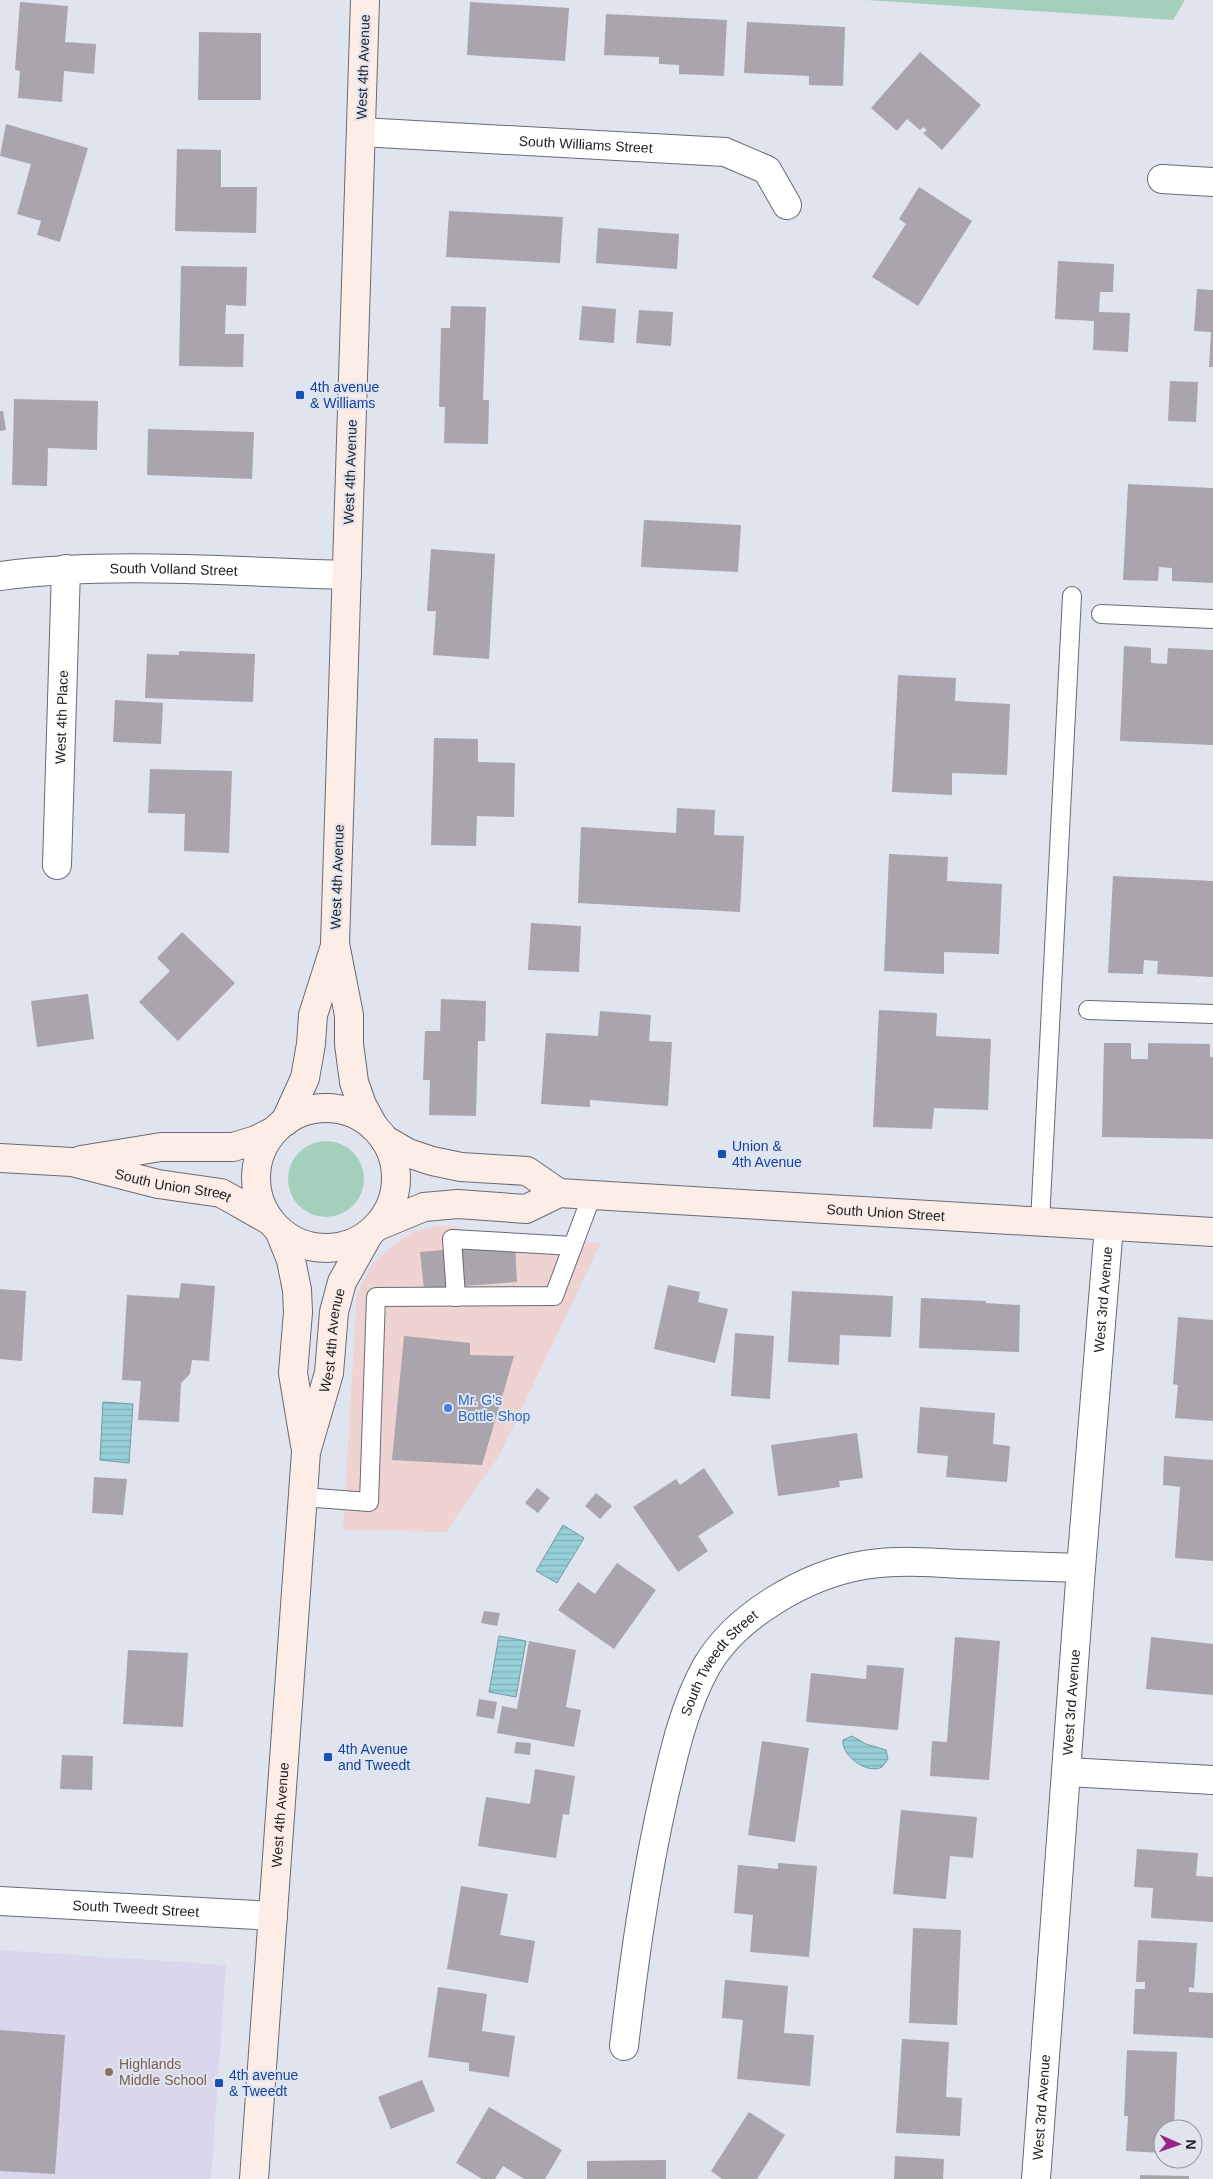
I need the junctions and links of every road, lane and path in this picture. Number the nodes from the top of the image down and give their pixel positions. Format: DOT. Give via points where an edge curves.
graph roads {
  1 [pos="365,0"];
  2 [pos="361,132"];
  3 [pos="1162,179"];
  4 [pos="1213,182"];
  5 [pos="787,205"];
  6 [pos="66,569"];
  7 [pos="347,575"];
  8 [pos="0,576"];
  9 [pos="1072,596"];
  10 [pos="1101,614"];
  11 [pos="1213,619"];
  12 [pos="57,865"];
  13 [pos="335,944"];
  14 [pos="1088,1010"];
  15 [pos="1213,1014"];
  16 [pos="279,1126"];
  17 [pos="379,1133"];
  18 [pos="0,1158"];
  19 [pos="72,1162"];
  20 [pos="559,1193"];
  21 [pos="592,1195"];
  22 [pos="1040,1222"];
  23 [pos="274,1225"];
  24 [pos="1109,1226"];
  25 [pos="373,1230"];
  26 [pos="1213,1232"];
  27 [pos="573,1246"];
  28 [pos="456,1297"];
  29 [pos="306,1452"];
  30 [pos="303,1498"];
  31 [pos="1081,1568"];
  32 [pos="1067,1772"];
  33 [pos="1213,1780"];
  34 [pos="0,1901"];
  35 [pos="273,1916"];
  36 [pos="624,2046"];
  37 [pos="254,2179"];
  38 [pos="1036,2179"];
  1 -- 2 [label="street, West 4th Avenue"];
  2 -- 5 [label="street, South Williams Street" via="725,152 767,170"];
  2 -- 7 [label="street, West 4th Avenue"];
  3 -- 4 [label="street"];
  6 -- 7 [label="street, South Volland Street"];
  6 -- 8 [label="street, South Volland Street"];
  6 -- 12 [label="street, West 4th Place"];
  7 -- 13 [label="street, West 4th Avenue"];
  9 -- 22 [label="lane"];
  10 -- 11 [label="lane"];
  13 -- 16 [label="street, West 4th Avenue" via="313,1015 305,1078"];
  13 -- 17 [label="street, West 4th Avenue" via="349,1015 354,1082 362,1105"];
  14 -- 15 [label="lane"];
  16 -- 17 [label="street" via="302,1112 321,1108 358,1116"];
  16 -- 19 [label="street, South Union Street" via="256,1140 233,1147 161,1148"];
  16 -- 23 [label="street" via="263,1148 256,1184 261,1203"];
  17 -- 20 [label="street" via="408,1152 432,1160 461,1167 527,1171"];
  17 -- 25 [label="street" via="392,1158 396,1188 390,1208"];
  18 -- 19 [label="street, South Union Street"];
  19 -- 23 [label="street, South Union Street" via="158,1184 221,1193"];
  20 -- 21 [label="street, South Union Street"];
  20 -- 25 [label="street, South Union Street" via="526,1209 458,1204 424,1207"];
  21 -- 22 [label="street, South Union Street"];
  21 -- 27 [label="lane"];
  22 -- 24 [label="street, South Union Street"];
  23 -- 25 [label="street" via="296,1241 314,1248 352,1243"];
  23 -- 29 [label="street, West 4th Avenue" via="292,1260 297,1290 293,1373"];
  24 -- 26 [label="street, South Union Street"];
  24 -- 31 [label="street, West 3rd Avenue"];
  25 -- 29 [label="street, West 4th Avenue" via="342,1282 334,1312 330,1373"];
  27 -- 28 [label="lane" via="554,1296"];
  27 -- 28 [label="lane" via="452,1239"];
  28 -- 30 [label="lane" via="376,1297 369,1502"];
  29 -- 30 [label="street, West 4th Avenue"];
  30 -- 35 [label="street, West 4th Avenue"];
  31 -- 32 [label="street, West 3rd Avenue"];
  31 -- 36 [label="street, South Tweedt Street" via="905,1562 863,1566 798,1589 751,1615 707,1665 686,1709 672,1757 640,1916"];
  32 -- 33 [label="street"];
  32 -- 38 [label="street, West 3rd Avenue"];
  34 -- 35 [label="street, South Tweedt Street"];
  35 -- 37 [label="street, West 4th Avenue"];
}
